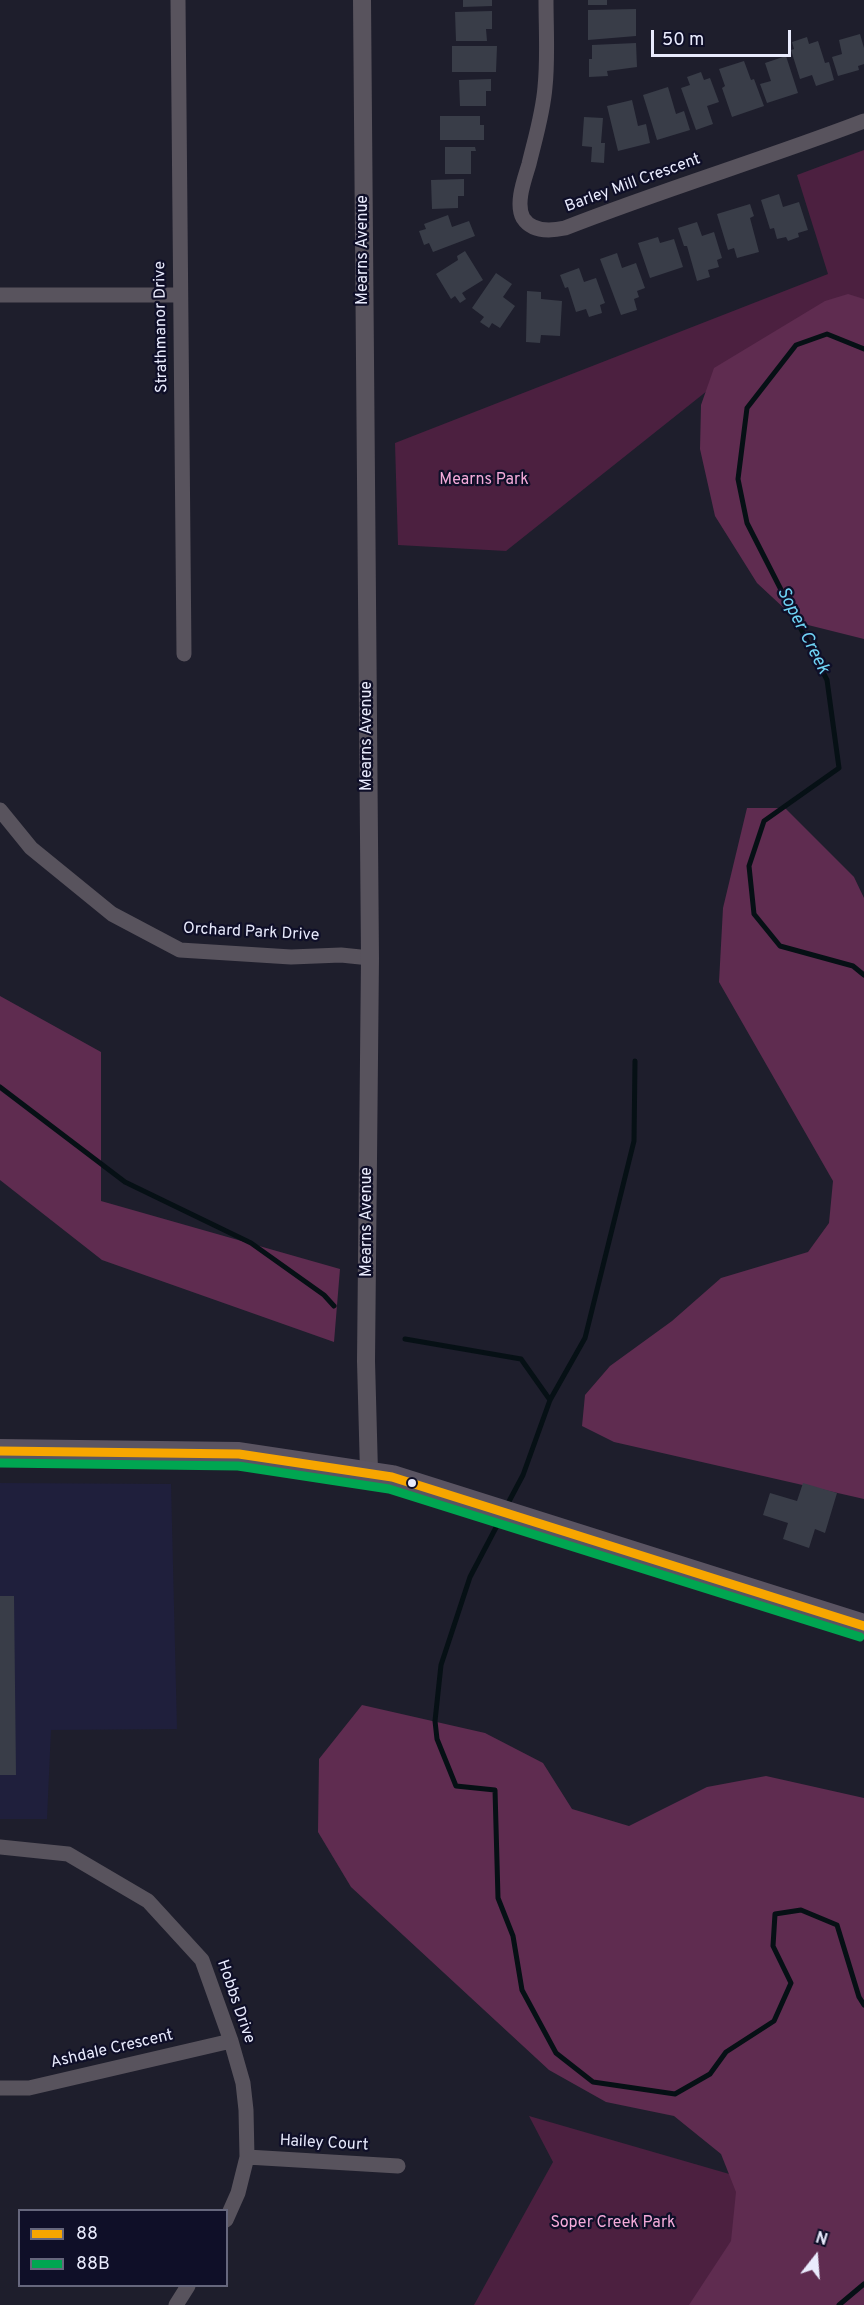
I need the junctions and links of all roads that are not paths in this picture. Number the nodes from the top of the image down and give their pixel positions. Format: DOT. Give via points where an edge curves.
graph roads {
  1 [pos="178,0"];
  2 [pos="362,0"];
  3 [pos="546,0"];
  4 [pos="864,121"];
  5 [pos="0,295"];
  6 [pos="180,295"];
  7 [pos="184,654"];
  8 [pos="0,810"];
  9 [pos="370,958"];
  10 [pos="0,1451"];
  11 [pos="369,1472"];
  12 [pos="864,1626"];
  13 [pos="0,1847"];
  14 [pos="231,2041"];
  15 [pos="0,2088"];
  16 [pos="247,2157"];
  17 [pos="398,2166"];
  18 [pos="228,2216"];
  19 [pos="187,2287"];
  20 [pos="176,2305"];
  1 -- 6 [label="street, Strathmanor Drive"];
  2 -- 9 [label="street, Mearns Avenue"];
  3 -- 4 [label="street, Barley Mill Crescent" via="545,87 521,209 524,218 541,229 565,228 648,195"];
  5 -- 6 [label="street"];
  6 -- 7 [label="street, Strathmanor Drive"];
  8 -- 9 [label="street, Orchard Park Drive" via="31,848 112,914 180,950"];
  9 -- 11 [label="street, Mearns Avenue" via="366,1361"];
  10 -- 11 [label="main road" via="239,1454"];
  11 -- 12 [label="main road"];
  13 -- 14 [label="street, Hobbs Drive" via="68,1854 148,1901 202,1960"];
  14 -- 15 [label="street, Ashdale Crescent" via="29,2088"];
  14 -- 16 [label="street, Hobbs Drive" via="243,2083"];
  16 -- 17 [label="street, Hailey Court"];
  16 -- 18 [label="street, Hobbs Drive"];
  19 -- 20 [label="street"];
}
